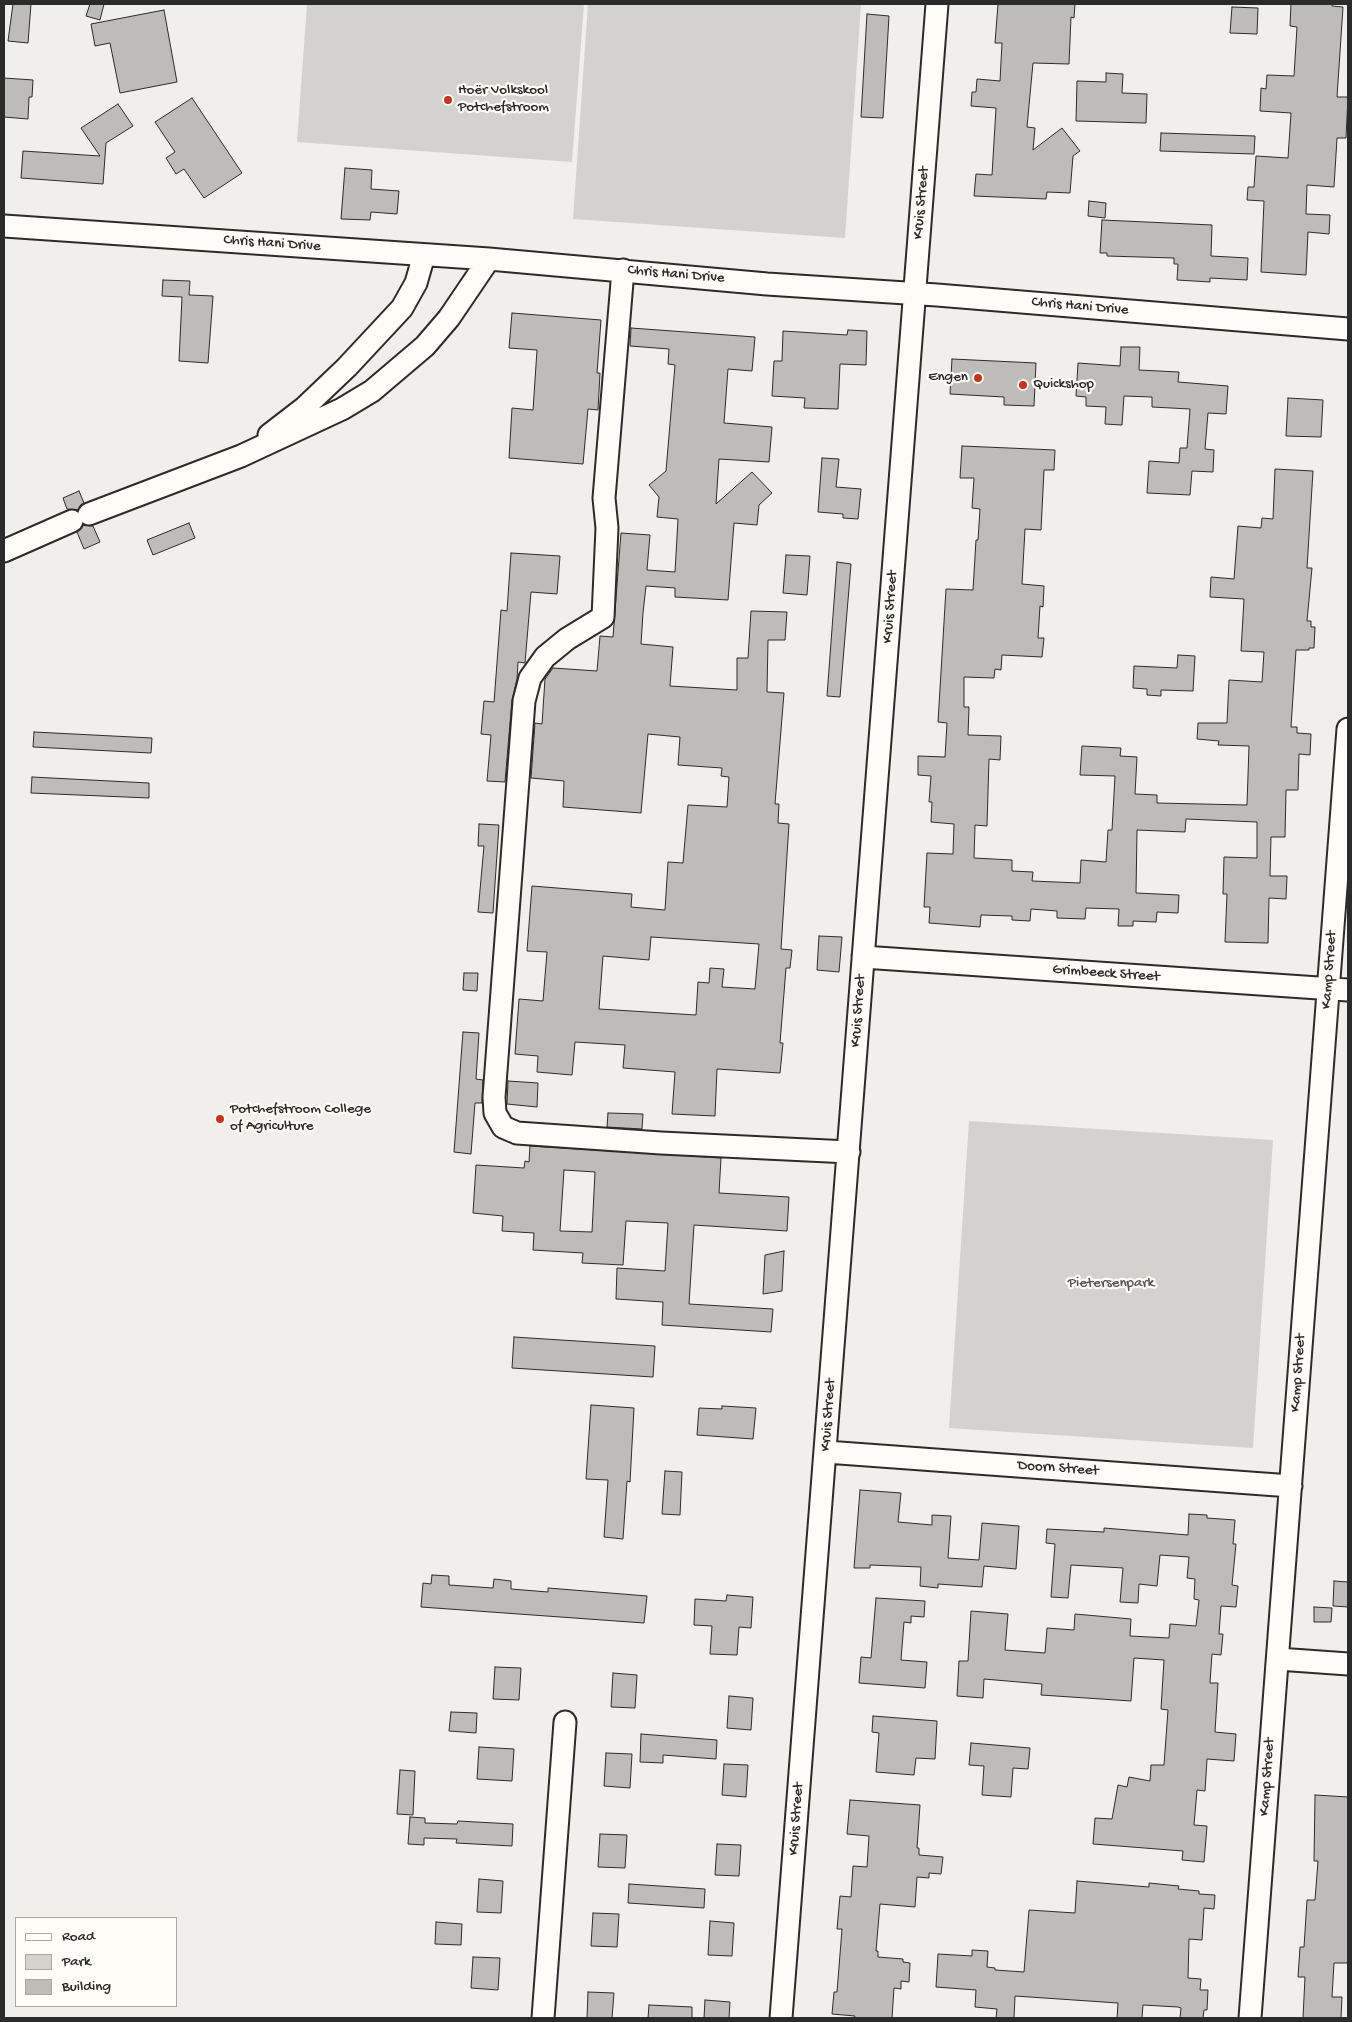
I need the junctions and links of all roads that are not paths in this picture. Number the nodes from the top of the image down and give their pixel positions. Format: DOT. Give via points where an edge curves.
graph roads {
  1 [pos="937,4"];
  2 [pos="4,226"];
  3 [pos="424,255"];
  4 [pos="489,259"];
  5 [pos="623,270"];
  6 [pos="914,294"];
  7 [pos="1348,328"];
  8 [pos="241,456"];
  9 [pos="4,550"];
  10 [pos="1348,729"];
  11 [pos="1347,753"];
  12 [pos="863,957"];
  13 [pos="1338,989"];
  14 [pos="849,1152"];
  15 [pos="826,1452"];
  16 [pos="1290,1486"];
  17 [pos="1278,1659"];
  18 [pos="1348,1664"];
  19 [pos="565,1722"];
  20 [pos="543,2018"];
  21 [pos="781,2018"];
  22 [pos="1250,2018"];
  1 -- 6 [label="street, Kruis Street"];
  2 -- 3 [label="street, Chris Hani Drive"];
  3 -- 4 [label="street, Chris Hani Drive"];
  3 -- 8 [label="street" via="416,283 402,308 304,408"];
  4 -- 5 [label="street, Chris Hani Drive"];
  4 -- 8 [label="street" via="449,318 424,346 372,391 342,409"];
  5 -- 6 [label="street, Chris Hani Drive"];
  5 -- 14 [label="street" via="604,498 607,528 603,616 545,658 530,678 524,701 495,1113 503,1127 517,1133"];
  6 -- 7 [label="street, Chris Hani Drive"];
  6 -- 12 [label="street, Kruis Street"];
  8 -- 9 [label="street"];
  10 -- 11 [label="street, Kamp Street"];
  11 -- 13 [label="street, Kamp Street"];
  12 -- 13 [label="street, Grimbeeck Street"];
  12 -- 14 [label="street, Kruis Street"];
  13 -- 16 [label="street, Kamp Street"];
  14 -- 15 [label="street, Kruis Street"];
  15 -- 16 [label="street, Doorn Street"];
  15 -- 21 [label="street, Kruis Street"];
  16 -- 17 [label="street, Kamp Street"];
  17 -- 18 [label="street"];
  17 -- 22 [label="street, Kamp Street"];
  19 -- 20 [label="street"];
}
